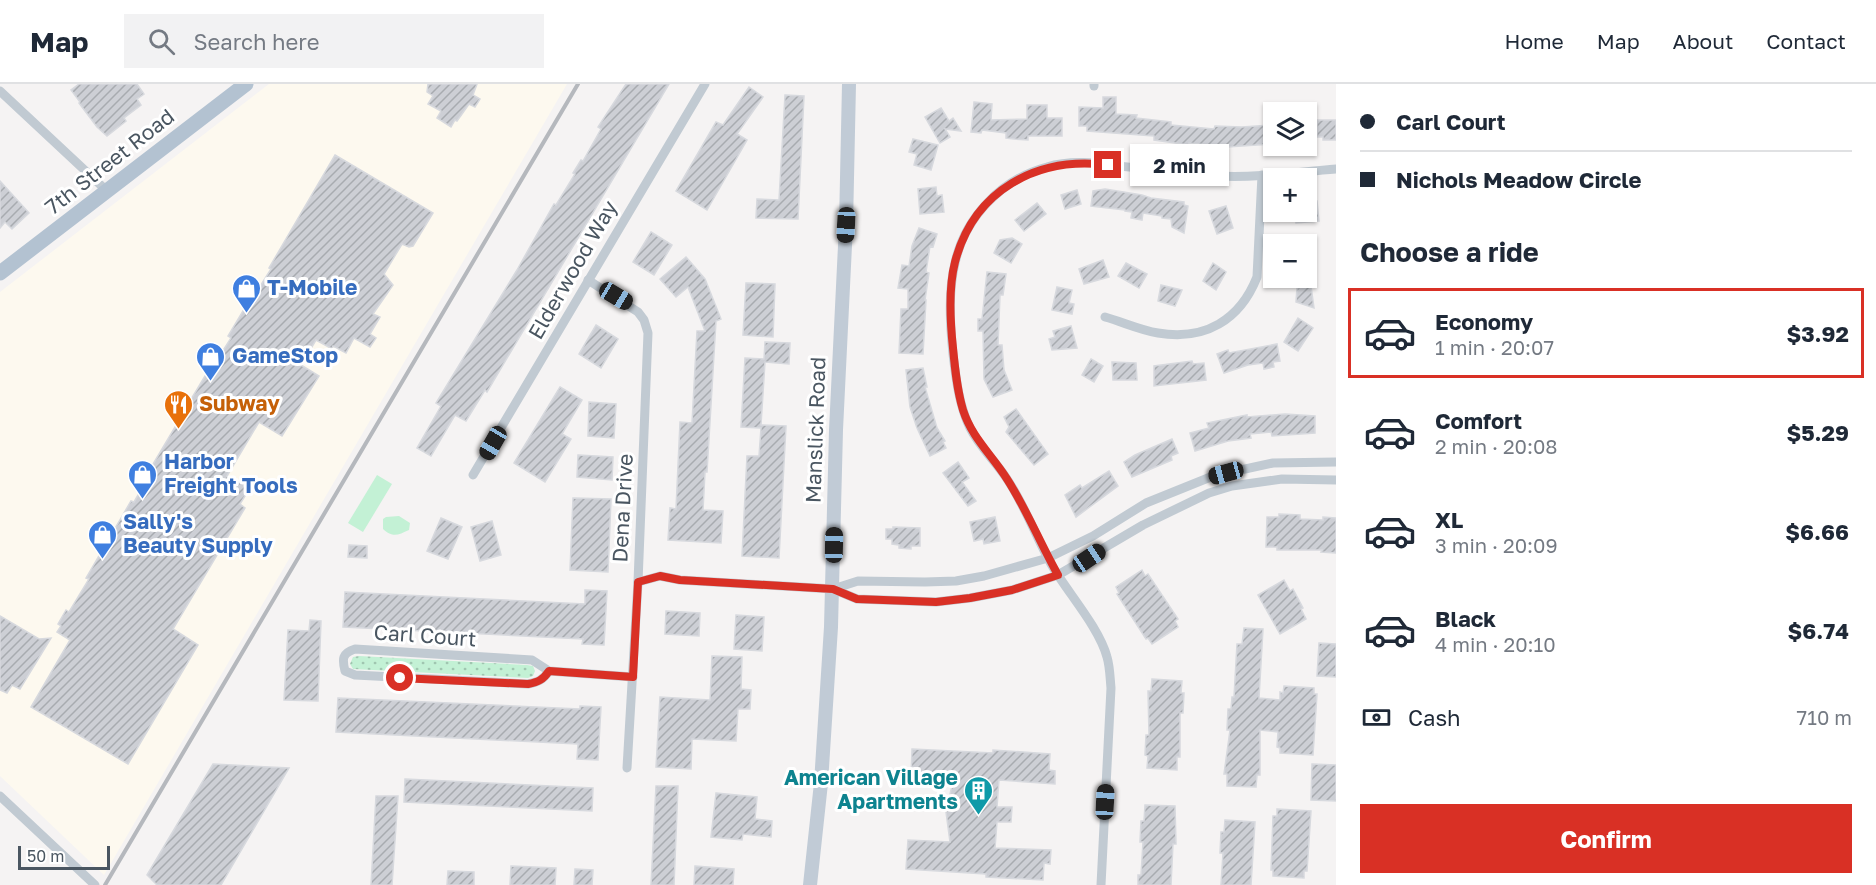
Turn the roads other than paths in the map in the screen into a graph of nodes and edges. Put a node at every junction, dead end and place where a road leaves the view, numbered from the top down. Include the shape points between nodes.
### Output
1 (246, 84) edge
2 (705, 84) edge
3 (849, 84) edge
4 (0, 91) edge
5 (1336, 169) edge
6 (1262, 175) junction
7 (107, 191) junction
8 (0, 273) edge
9 (588, 280) junction
10 (1105, 317) dead end
11 (1336, 462) edge
12 (473, 476) dead end
13 (1336, 480) edge
14 (1048, 558) junction
15 (1055, 571) junction
16 (638, 582) junction
17 (833, 589) junction
18 (549, 671) junction
19 (633, 677) junction
20 (627, 768) dead end
21 (0, 796) edge
22 (95, 885) edge
23 (810, 885) edge
24 (1101, 885) edge

1 - 7 main road, 7th Street Road
2 - 9 street, Elderwood Way
3 - 17 main road, Manslick Road
4 - 7 street
5 - 6 street
6 - 10 street via 1257,277 1247,298 1231,316 1218,326 1184,335 1157,333
6 - 14 street via 1221,176 1088,162 1048,166 1010,183 993,196 969,227 955,264 952,286 951,330 959,397 971,430 1022,504
7 - 8 main road, 7th Street Road
9 - 12 street, Elderwood Way
9 - 16 street, Dena Drive via 638,312 648,333
11 - 14 street via 1273,463 1213,476 1146,503
13 - 15 street via 1282,479 1209,493
14 - 15 street
14 - 17 street via 956,581 858,581
15 - 17 street via 1012,590 936,602 857,599
15 - 24 street via 1098,636 1109,664
16 - 17 street via 660,576
16 - 19 street, Dena Drive
17 - 23 main road, Manslick Road via 821,783
18 - 18 street, Carl Court via 532,660 355,649 343,657 345,671 355,675 528,684 538,682
18 - 19 street, Carl Court
19 - 20 street, Dena Drive
21 - 22 street

